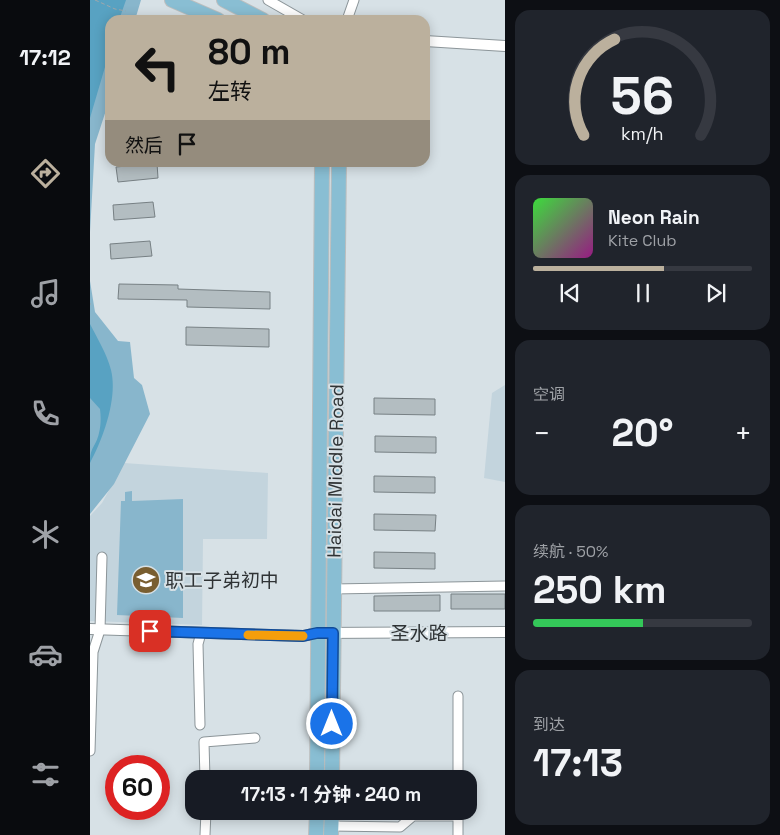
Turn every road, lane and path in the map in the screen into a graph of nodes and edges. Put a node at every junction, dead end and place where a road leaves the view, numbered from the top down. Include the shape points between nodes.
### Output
1 (95, 0) edge
2 (172, 0) edge
3 (224, 0) edge
4 (268, 0) edge
5 (354, 0) edge
6 (126, 11) dead end
7 (208, 15) edge
8 (252, 15) edge
9 (294, 15) edge
10 (349, 15) edge
11 (430, 41) edge
12 (505, 46) edge
13 (322, 167) edge
14 (338, 167) edge
15 (102, 557) dead end
16 (505, 586) edge
17 (334, 589) junction
18 (95, 630) edge
19 (505, 632) edge
20 (201, 633) junction
21 (317, 633) junction
22 (333, 633) junction
23 (458, 696) dead end
24 (200, 725) dead end
25 (255, 738) dead end
26 (90, 751) edge
27 (205, 770) edge
28 (317, 770) edge
29 (332, 770) edge
30 (458, 770) edge
31 (206, 820) edge
32 (317, 820) edge
33 (410, 820) edge
34 (458, 820) edge
35 (331, 831) edge
36 (402, 831) edge
37 (205, 835) edge
38 (316, 835) edge
39 (458, 835) edge

1 - 6 path
2 - 7 main road
3 - 8 main road
4 - 9 street
5 - 10 street
11 - 12 street
13 - 21 main road, Haidai Middle Road
14 - 17 main road, Haidai Middle Road
15 - 18 street
16 - 17 street
17 - 22 main road, Haidai Middle Road
18 - 20 street, 圣水路
18 - 26 street
19 - 22 street, 圣水路
20 - 21 street, 圣水路 via 303,636
20 - 24 street via 198,644
21 - 22 street, 圣水路
21 - 28 main road, Haidai Middle Road
22 - 29 main road, Haidai Middle Road
23 - 30 street
25 - 27 street via 204,742
31 - 37 street
32 - 38 main road
33 - 36 street
34 - 39 street
35 - 36 street

